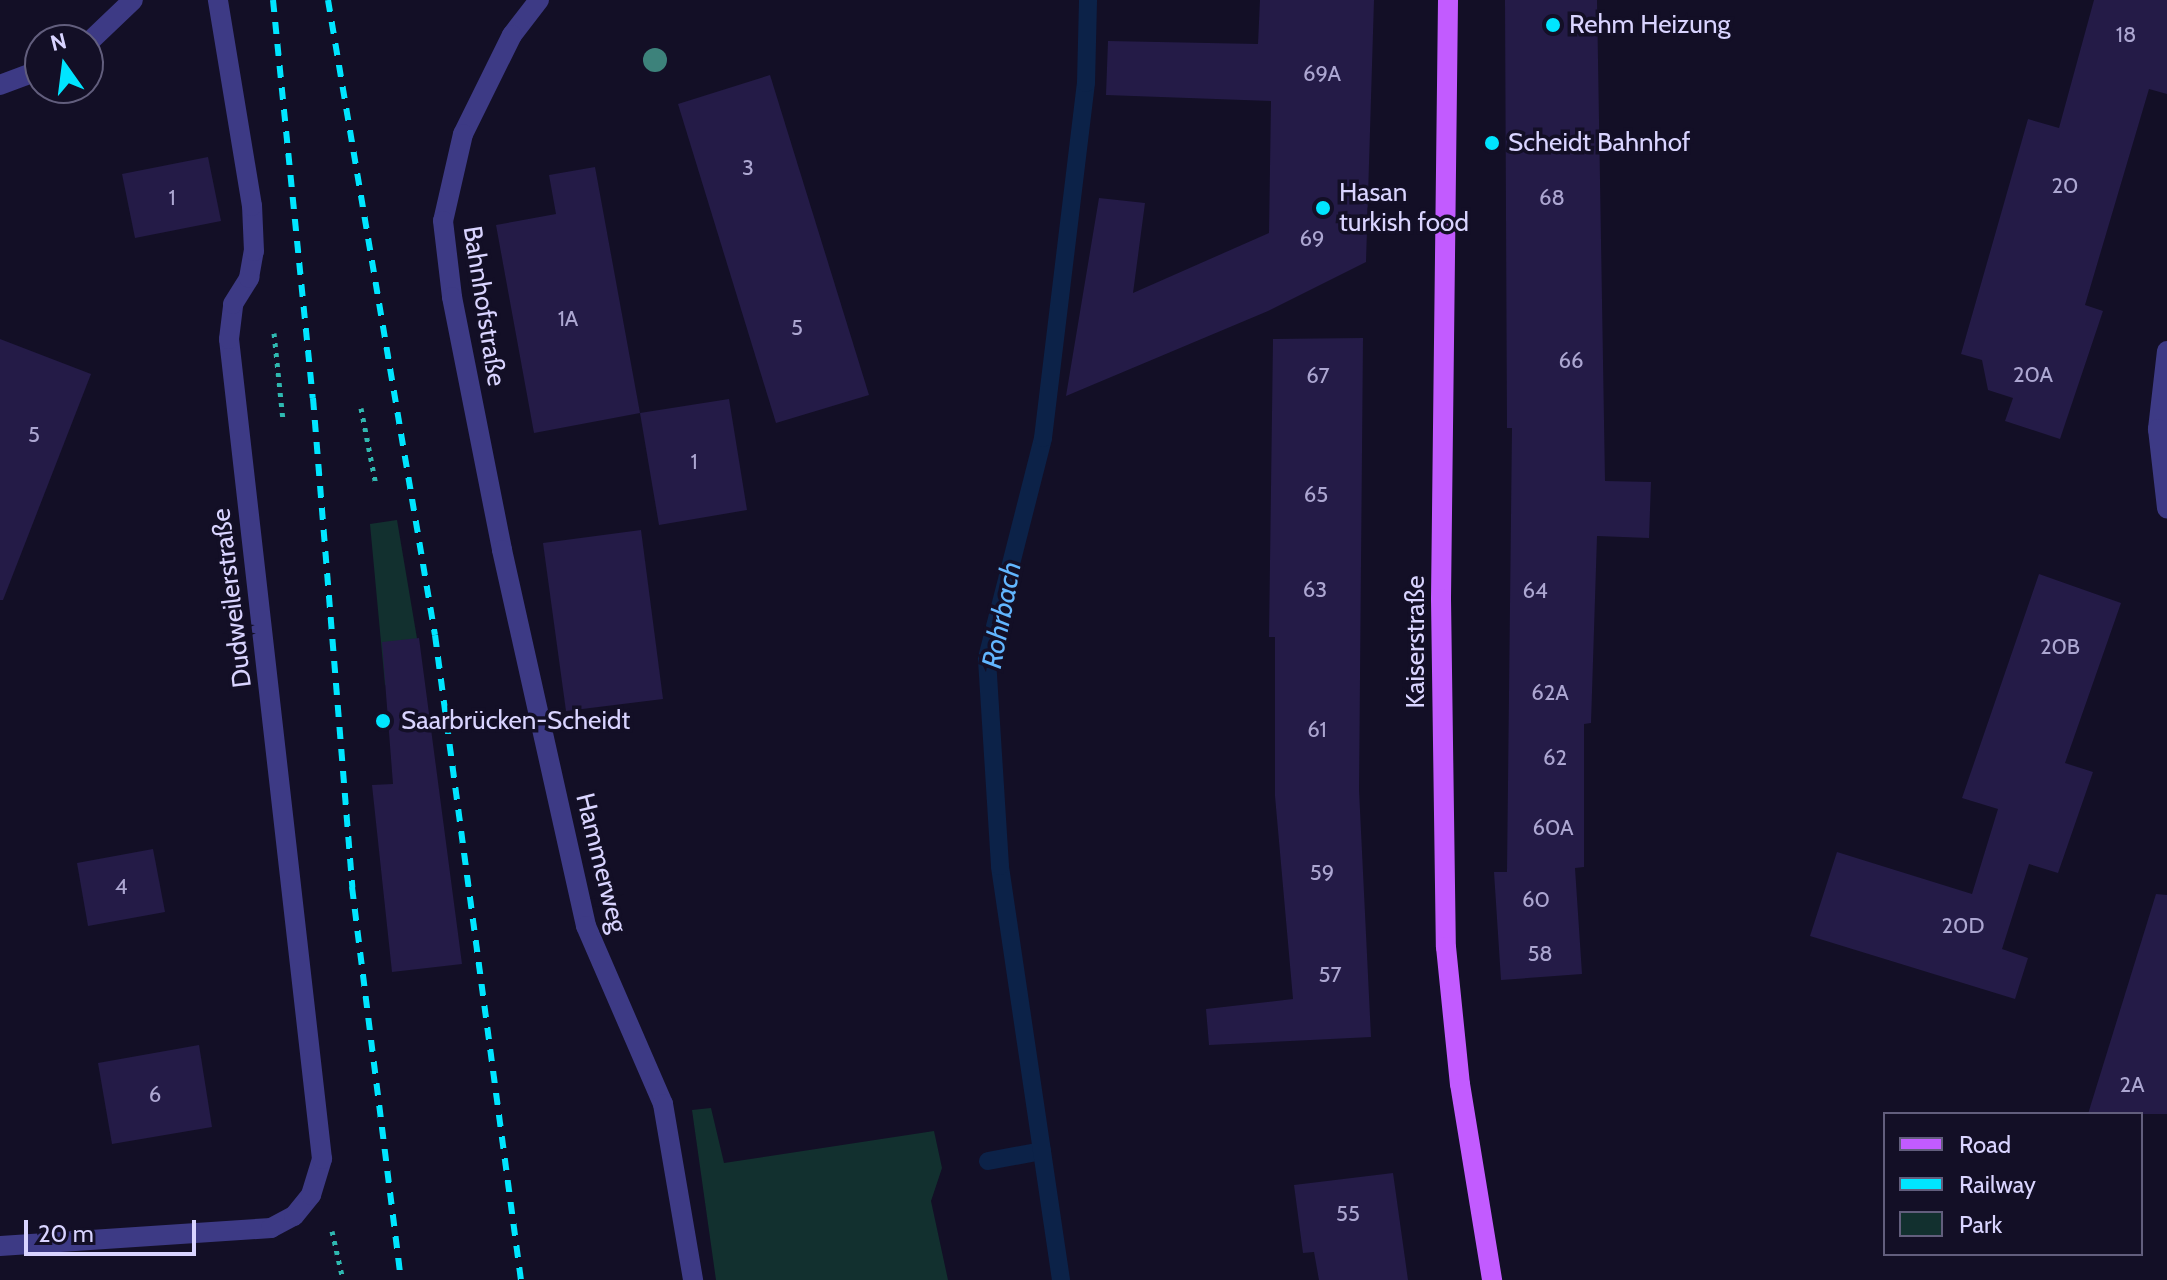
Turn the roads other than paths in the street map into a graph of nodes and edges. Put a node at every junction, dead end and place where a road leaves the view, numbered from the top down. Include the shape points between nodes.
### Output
1 (133, 0) edge
2 (218, 0) edge
3 (539, 0) edge
4 (1448, 0) edge
5 (104, 28) edge
6 (24, 76) edge
7 (0, 85) edge
8 (2167, 351) edge
9 (484, 450) joint
10 (2167, 508) edge
11 (0, 1246) edge
12 (693, 1280) edge
13 (1492, 1280) edge

1 - 5 street
2 - 11 street, Dudweilerstraße via 252,206 254,251 249,278 233,304 229,339 322,1159 311,1195 294,1216 271,1228
3 - 9 street, Bahnhofstraße via 512,35 463,134 443,221 452,297
4 - 13 main road, Kaiserstraße via 1441,599 1446,947 1460,1084
6 - 7 street
8 - 10 street via 2158,429
9 - 12 street, Hammerweg via 586,926 663,1104

